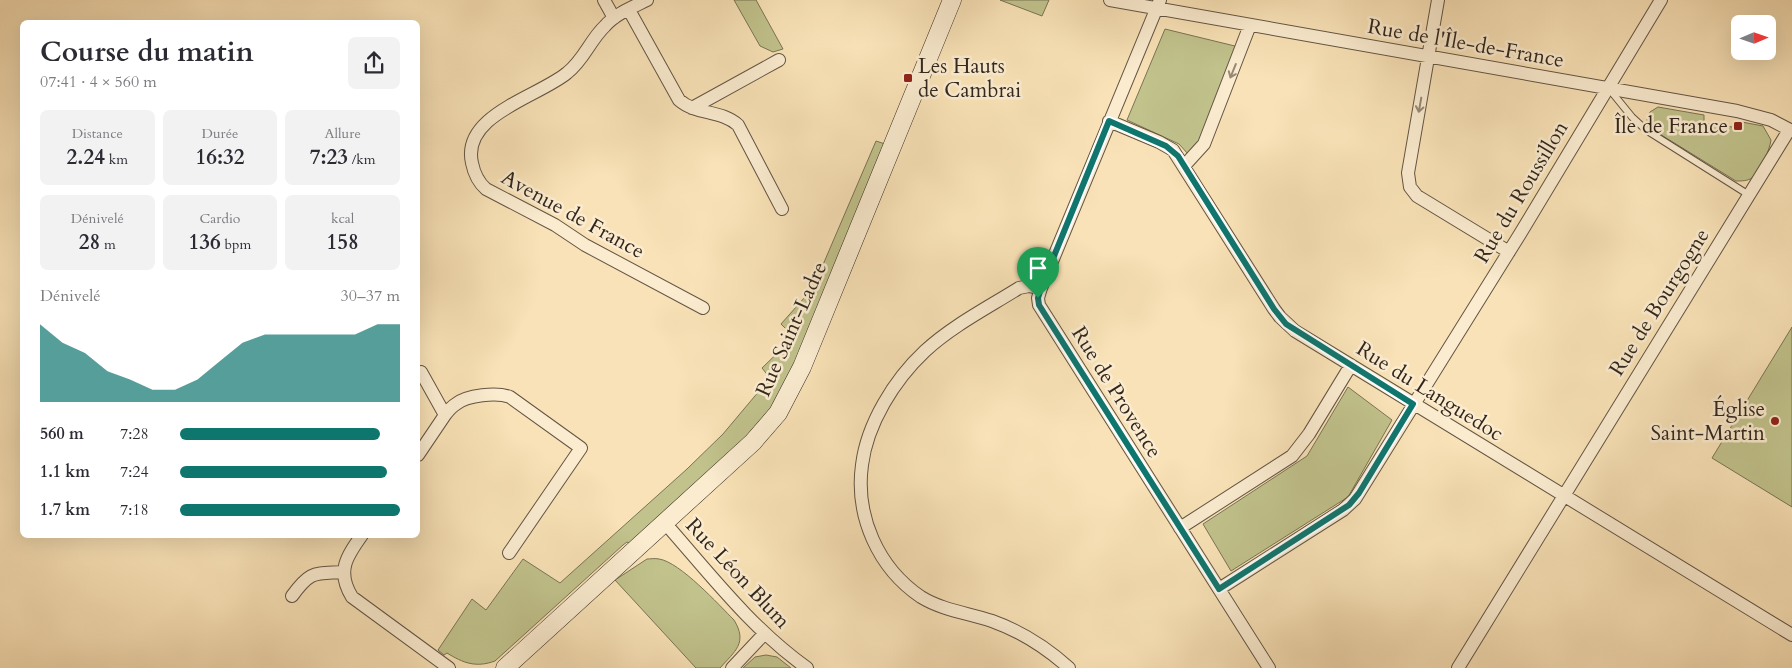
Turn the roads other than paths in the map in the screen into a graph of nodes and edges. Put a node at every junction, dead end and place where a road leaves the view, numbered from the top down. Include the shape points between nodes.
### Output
1 (604, 0) edge
2 (647, 0) edge
3 (952, 0) edge
4 (1110, 0) edge
5 (1438, 0) edge
6 (1661, 0) edge
7 (1158, 4) edge
8 (628, 10) junction
9 (614, 18) junction
10 (1250, 25) junction
11 (1428, 57) junction
12 (779, 60) dead end
13 (1608, 87) junction
14 (692, 108) junction
15 (1109, 121) junction
16 (1791, 130) edge
17 (1184, 166) junction
18 (1749, 195) junction
19 (782, 208) dead end
20 (1508, 252) junction
21 (1041, 288) junction
22 (703, 308) dead end
23 (1351, 365) junction
24 (421, 372) dead end
25 (1413, 404) junction
26 (445, 416) junction
27 (420, 452) edge
28 (1564, 496) junction
29 (665, 523) junction
30 (1180, 528) junction
31 (360, 538) edge
32 (509, 553) dead end
33 (344, 572) junction
34 (1219, 589) junction
35 (292, 596) dead end
36 (764, 634) junction
37 (1792, 635) edge
38 (449, 668) edge
39 (505, 668) edge
40 (732, 668) edge
41 (807, 668) edge
42 (1069, 668) edge
43 (1269, 668) edge
44 (1458, 668) edge

1 - 9 street
2 - 8 street, Avenue de France
3 - 29 street, Rue Saint-Ladre via 785,402 753,442
4 - 7 street, Rue de l'Île-de-France
5 - 11 street
6 - 13 street, Rue du Roussillon
7 - 10 street, Rue de l'Île-de-France
7 - 15 street, Rue de Provence
8 - 9 street, Avenue de France
8 - 14 street via 679,100
9 - 22 street, Avenue de France via 568,72 482,126 472,141 472,165 486,189
10 - 11 street, Rue de l'Île-de-France
10 -> 17 street via 1204,144
11 - 13 street, Rue de l'Île-de-France
11 -> 20 street via 1408,173 1410,187 1417,196
12 - 14 street
13 - 16 street, Rue de l'Île-de-France via 1750,113
13 - 18 lane via 1646,130
13 - 20 street, Rue du Roussillon
14 - 19 street via 724,117 738,125
15 - 17 street, Rue du Languedoc via 1173,150
15 - 21 street, Rue de Provence
16 - 18 street, Rue de Bourgogne
17 - 23 street, Rue du Languedoc via 1280,317 1295,331
18 - 28 street, Rue de Bourgogne
20 - 25 street, Rue du Roussillon
21 - 30 street, Rue de Provence via 1038,298 1042,311
21 - 42 street via 1018,288 943,336 914,362 875,422 862,465 861,489 873,541 892,571 910,588 939,606 1008,628 1042,647
23 - 25 street, Rue du Languedoc
23 - 30 street via 1292,456
24 - 26 street
25 - 28 street, Rue du Languedoc
25 - 34 street, Rue du Roussillon via 1349,505
26 - 27 street
26 - 32 street via 461,400 504,395 581,448
28 - 37 street, Rue du Languedoc
28 - 44 street, Rue de Bourgogne
29 - 36 street, Rue Léon Blum
29 - 39 street, Rue Saint-Ladre
30 - 34 street, Rue de Provence
31 - 33 street via 347,558
33 - 35 street via 313,575 304,580
33 - 38 street via 348,590 356,601
34 - 43 street, Rue de Provence
36 - 40 street
36 - 41 street, Rue Léon Blum

